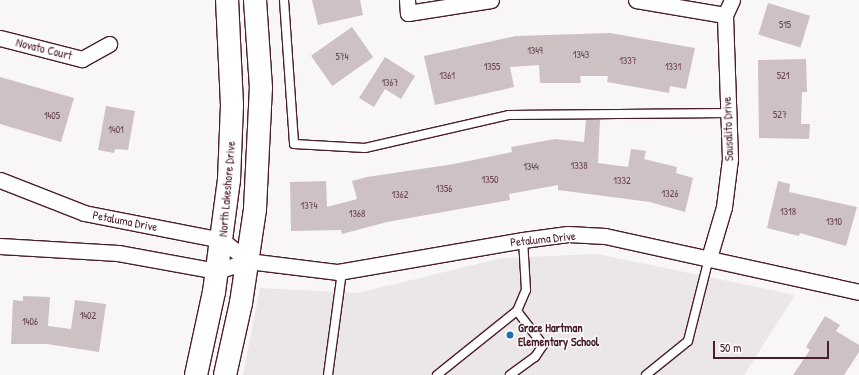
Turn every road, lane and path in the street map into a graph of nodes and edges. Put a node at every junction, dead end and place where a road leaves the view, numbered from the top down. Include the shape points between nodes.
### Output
1 (227, 0) edge
2 (255, 0) edge
3 (284, 0) edge
4 (491, 0) edge
5 (636, 0) edge
6 (732, 0) edge
7 (407, 7) edge
8 (725, 15) junction
9 (0, 38) edge
10 (109, 44) dead end
11 (728, 114) junction
12 (0, 180) edge
13 (222, 240) junction
14 (523, 240) junction
15 (0, 246) edge
16 (709, 258) junction
17 (248, 261) junction
18 (217, 271) junction
19 (342, 272) junction
20 (859, 292) edge
21 (517, 311) junction
22 (196, 375) edge
23 (225, 375) edge
24 (328, 375) edge
25 (437, 375) edge
26 (510, 375) edge
27 (646, 375) edge

1 - 13 main road, North Lakeshore Drive via 232,127
2 - 17 main road via 260,74 260,133
3 - 11 lane via 294,144 365,148 509,115
4 - 7 street
5 - 8 street
6 - 8 street, Sausalito Drive
8 - 11 street, Sausalito Drive
9 - 10 street, Novato Court via 82,59
11 - 16 street, Sausalito Drive via 730,159 726,193
12 - 13 street, Petaluma Drive via 84,213
13 - 17 street, Petaluma Drive
13 - 18 main road, North Lakeshore Drive
14 - 16 street, Petaluma Drive via 568,234 605,236
14 - 19 street, Petaluma Drive
14 - 21 lane via 526,290
15 - 18 street, Petaluma Drive via 118,254
16 - 20 street, Petaluma Drive
16 - 27 lane via 688,341
17 - 18 street, Petaluma Drive
17 - 19 street, Petaluma Drive
17 - 23 main road
18 - 22 main road, North Lakeshore Drive
19 - 24 lane
21 - 25 lane
21 - 26 lane via 543,345 535,357

